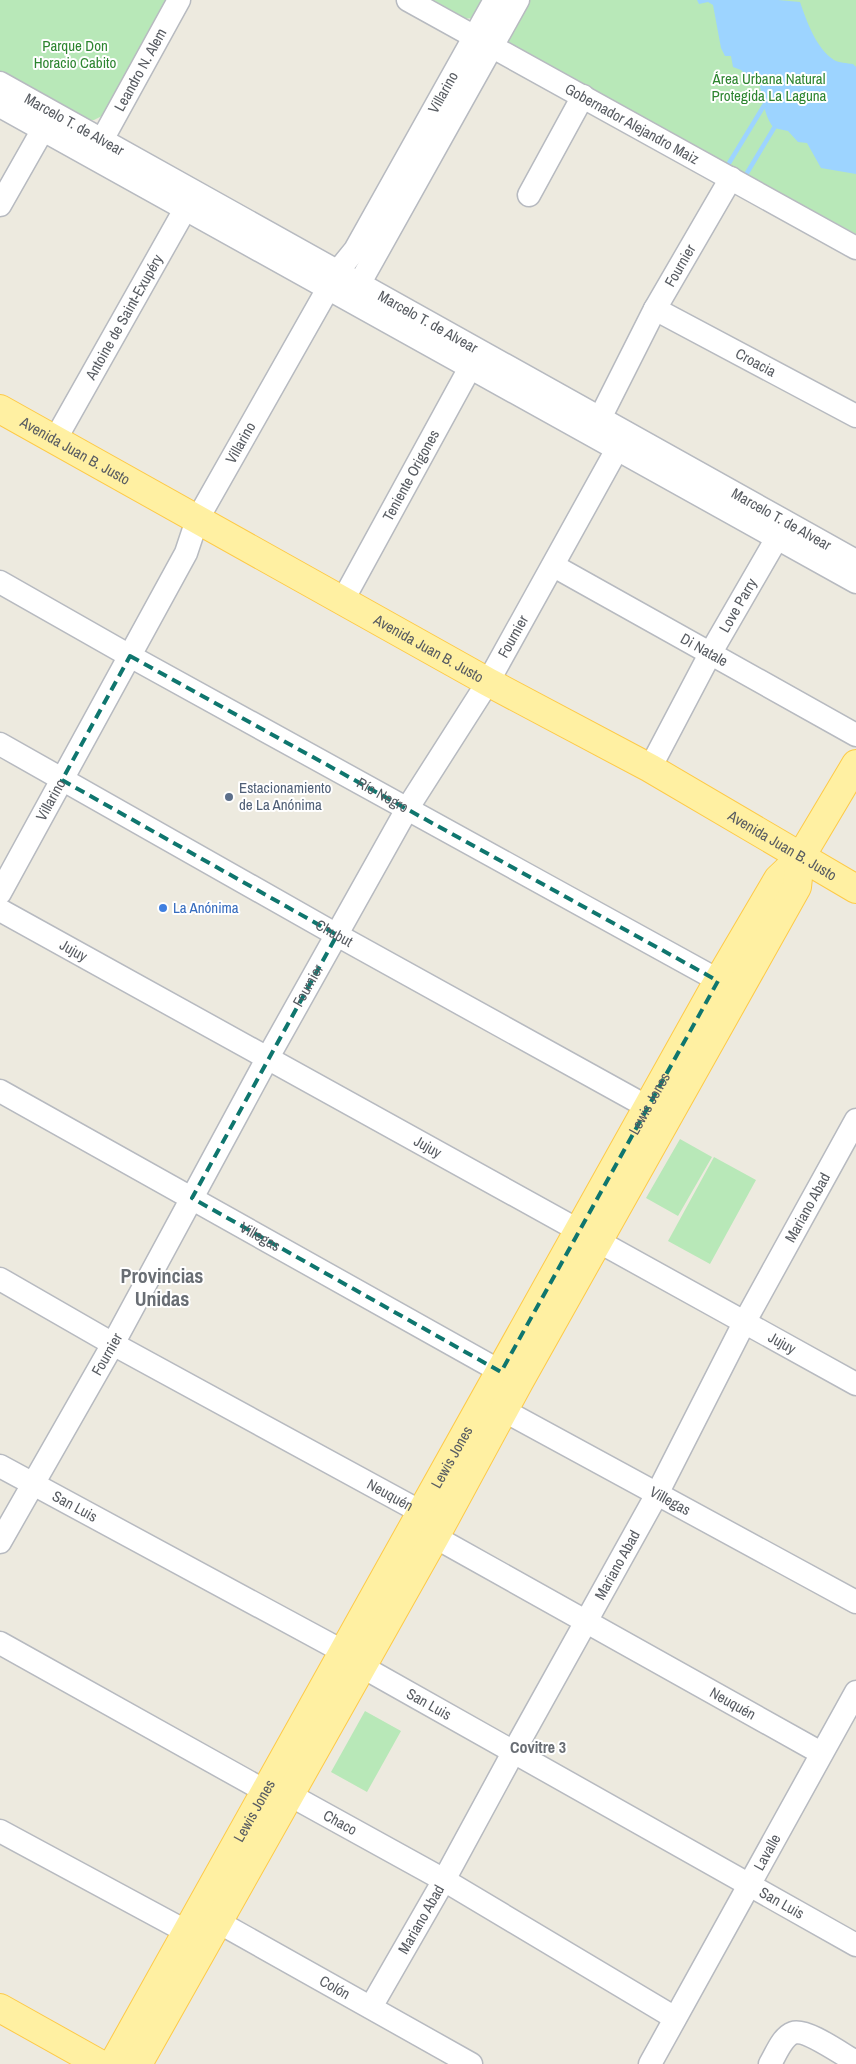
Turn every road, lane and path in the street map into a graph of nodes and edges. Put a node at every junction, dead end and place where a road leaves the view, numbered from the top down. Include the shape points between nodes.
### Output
1 (179, 0) edge
2 (408, 0) edge
3 (495, 0) edge
4 (518, 0) edge
5 (484, 41) junction
6 (0, 82) edge
7 (583, 96) junction
8 (0, 106) edge
9 (48, 121) junction
10 (102, 140) junction
11 (731, 178) junction
12 (528, 194) dead end
13 (190, 201) junction
14 (0, 204) edge
15 (856, 248) edge
16 (333, 279) junction
17 (354, 292) junction
18 (655, 309) junction
19 (475, 359) junction
20 (0, 409) edge
21 (856, 416) edge
22 (596, 427) junction
23 (55, 440) junction
24 (621, 441) junction
25 (197, 520) junction
26 (781, 531) junction
27 (856, 561) edge
28 (554, 566) junction
29 (0, 582) edge
30 (856, 582) edge
31 (343, 600) junction
32 (710, 654) junction
33 (130, 656) junction
34 (488, 682) junction
35 (856, 734) edge
36 (0, 744) edge
37 (856, 764) edge
38 (650, 768) junction
39 (62, 780) junction
40 (408, 809) junction
41 (800, 858) junction
42 (856, 889) edge
43 (0, 893) edge
44 (0, 910) edge
45 (337, 935) junction
46 (728, 986) junction
47 (267, 1060) junction
48 (0, 1091) edge
49 (658, 1113) junction
50 (856, 1120) edge
51 (192, 1198) junction
52 (588, 1236) junction
53 (0, 1278) edge
54 (744, 1323) junction
55 (113, 1344) junction
56 (510, 1377) junction
57 (856, 1384) edge
58 (494, 1406) junction
59 (0, 1466) edge
60 (32, 1485) junction
61 (657, 1494) junction
62 (421, 1512) junction
63 (436, 1537) junction
64 (0, 1542) edge
65 (856, 1602) edge
66 (585, 1622) junction
67 (0, 1643) edge
68 (352, 1659) junction
69 (856, 1692) edge
70 (514, 1751) junction
71 (821, 1753) junction
72 (277, 1793) junction
73 (0, 1831) edge
74 (444, 1880) junction
75 (749, 1884) junction
76 (202, 1927) junction
77 (856, 1945) edge
78 (371, 2007) junction
79 (0, 2008) edge
80 (675, 2018) junction
81 (856, 2062) edge
82 (100, 2064) edge
83 (113, 2064) edge
84 (138, 2064) edge
85 (470, 2064) edge
86 (650, 2064) edge
87 (770, 2064) edge

1 - 10 street, Leandro N. Alem
2 - 5 street, Gobernador Alejandro Maiz
3 - 5 street, Villarino
4 - 5 street, Villarino
5 - 7 street, Gobernador Alejandro Maiz
5 - 16 street, Villarino via 355,250
5 - 17 street, Villarino
6 - 9 street, Marcelo T. de Alvear
7 - 11 street, Gobernador Alejandro Maiz
7 - 12 street
8 - 9 street, Marcelo T. de Alvear
9 - 10 street, Marcelo T. de Alvear
9 - 13 street, Marcelo T. de Alvear
9 - 14 street
10 - 13 street, Marcelo T. de Alvear
11 - 15 street, Gobernador Alejandro Maiz
11 - 18 street, Fournier
13 - 16 street, Marcelo T. de Alvear
13 - 23 street, Antoine de Saint-Exupéry
16 - 17 street, Marcelo T. de Alvear
16 - 25 street, Villarino
17 - 19 street, Marcelo T. de Alvear
18 - 21 street, Croacia
18 - 22 street, Fournier
19 - 22 street, Marcelo T. de Alvear
19 - 31 street, Teniente Origones
20 - 23 main road, Avenida Juan B. Justo
22 - 24 street, Marcelo T. de Alvear
23 - 25 main road, Avenida Juan B. Justo
24 - 26 street, Marcelo T. de Alvear
24 - 28 street, Fournier
25 - 31 main road, Avenida Juan B. Justo
25 - 33 street, Villarino via 186,553
26 - 27 street, Marcelo T. de Alvear
26 - 30 street, Marcelo T. de Alvear
26 - 32 street, Love Parry
28 - 32 street, Di Natale
28 - 34 street, Fournier
29 - 33 street, Río Negro
31 - 34 main road, Avenida Juan B. Justo
32 - 35 street, Di Natale
32 - 38 street, Love Parry
33 - 39 street, Villarino
33 - 40 street, Río Negro
34 - 38 main road, Avenida Juan B. Justo
34 - 40 street, Fournier
36 - 39 street, Chubut
37 - 41 main road, Lewis Jones
38 - 41 main road, Avenida Juan B. Justo
39 - 43 street, Villarino
39 - 45 street, Chubut
40 - 45 street, Fournier
40 - 46 street, Río Negro
41 - 42 main road, Avenida Juan B. Justo
41 - 46 main road, Lewis Jones via 778,878
44 - 47 street, Jujuy
45 - 47 street, Fournier
45 - 49 street, Chubut
46 - 49 main road, Lewis Jones
47 - 51 street, Fournier
47 - 52 street, Jujuy
48 - 51 street, Villegas
49 - 52 main road, Lewis Jones
50 - 54 street, Mariano Abad
51 - 55 street, Fournier
51 - 56 street, Villegas
52 - 54 street, Jujuy
52 - 56 main road, Lewis Jones
53 - 55 street, Neuquén
54 - 57 street, Jujuy
54 - 61 street, Mariano Abad
55 - 60 street, Fournier
55 - 62 street, Neuquén
56 - 58 main road, Lewis Jones
58 - 61 street, Villegas
58 - 62 main road, Lewis Jones
58 - 63 main road, Lewis Jones
59 - 60 street, San Luis
60 - 64 street, Fournier
60 - 68 street, San Luis
61 - 65 street, Villegas
61 - 66 street, Mariano Abad
62 - 63 street, Neuquén
62 - 68 main road, Lewis Jones
63 - 66 street, Neuquén
63 - 68 main road, Lewis Jones
66 - 70 street, Mariano Abad
66 - 71 street, Neuquén
67 - 72 street, Chaco
68 - 70 street, San Luis
68 - 72 main road, Lewis Jones
69 - 71 street, Lavalle
70 - 74 street, Mariano Abad
70 - 75 street, San Luis
71 - 75 street, Lavalle
72 - 74 street, Chaco
72 - 76 main road, Lewis Jones
73 - 76 street, Colón
74 - 78 street, Mariano Abad
74 - 80 street, Chaco
75 - 77 street, San Luis
75 - 80 street, Lavalle
76 - 78 street, Colón
76 - 83 main road, Lewis Jones
76 - 84 main road, Lewis Jones
78 - 85 street, Colón
79 - 82 main road
80 - 86 street, Lavalle
81 - 87 street via 803,2032 792,2033 783,2041

